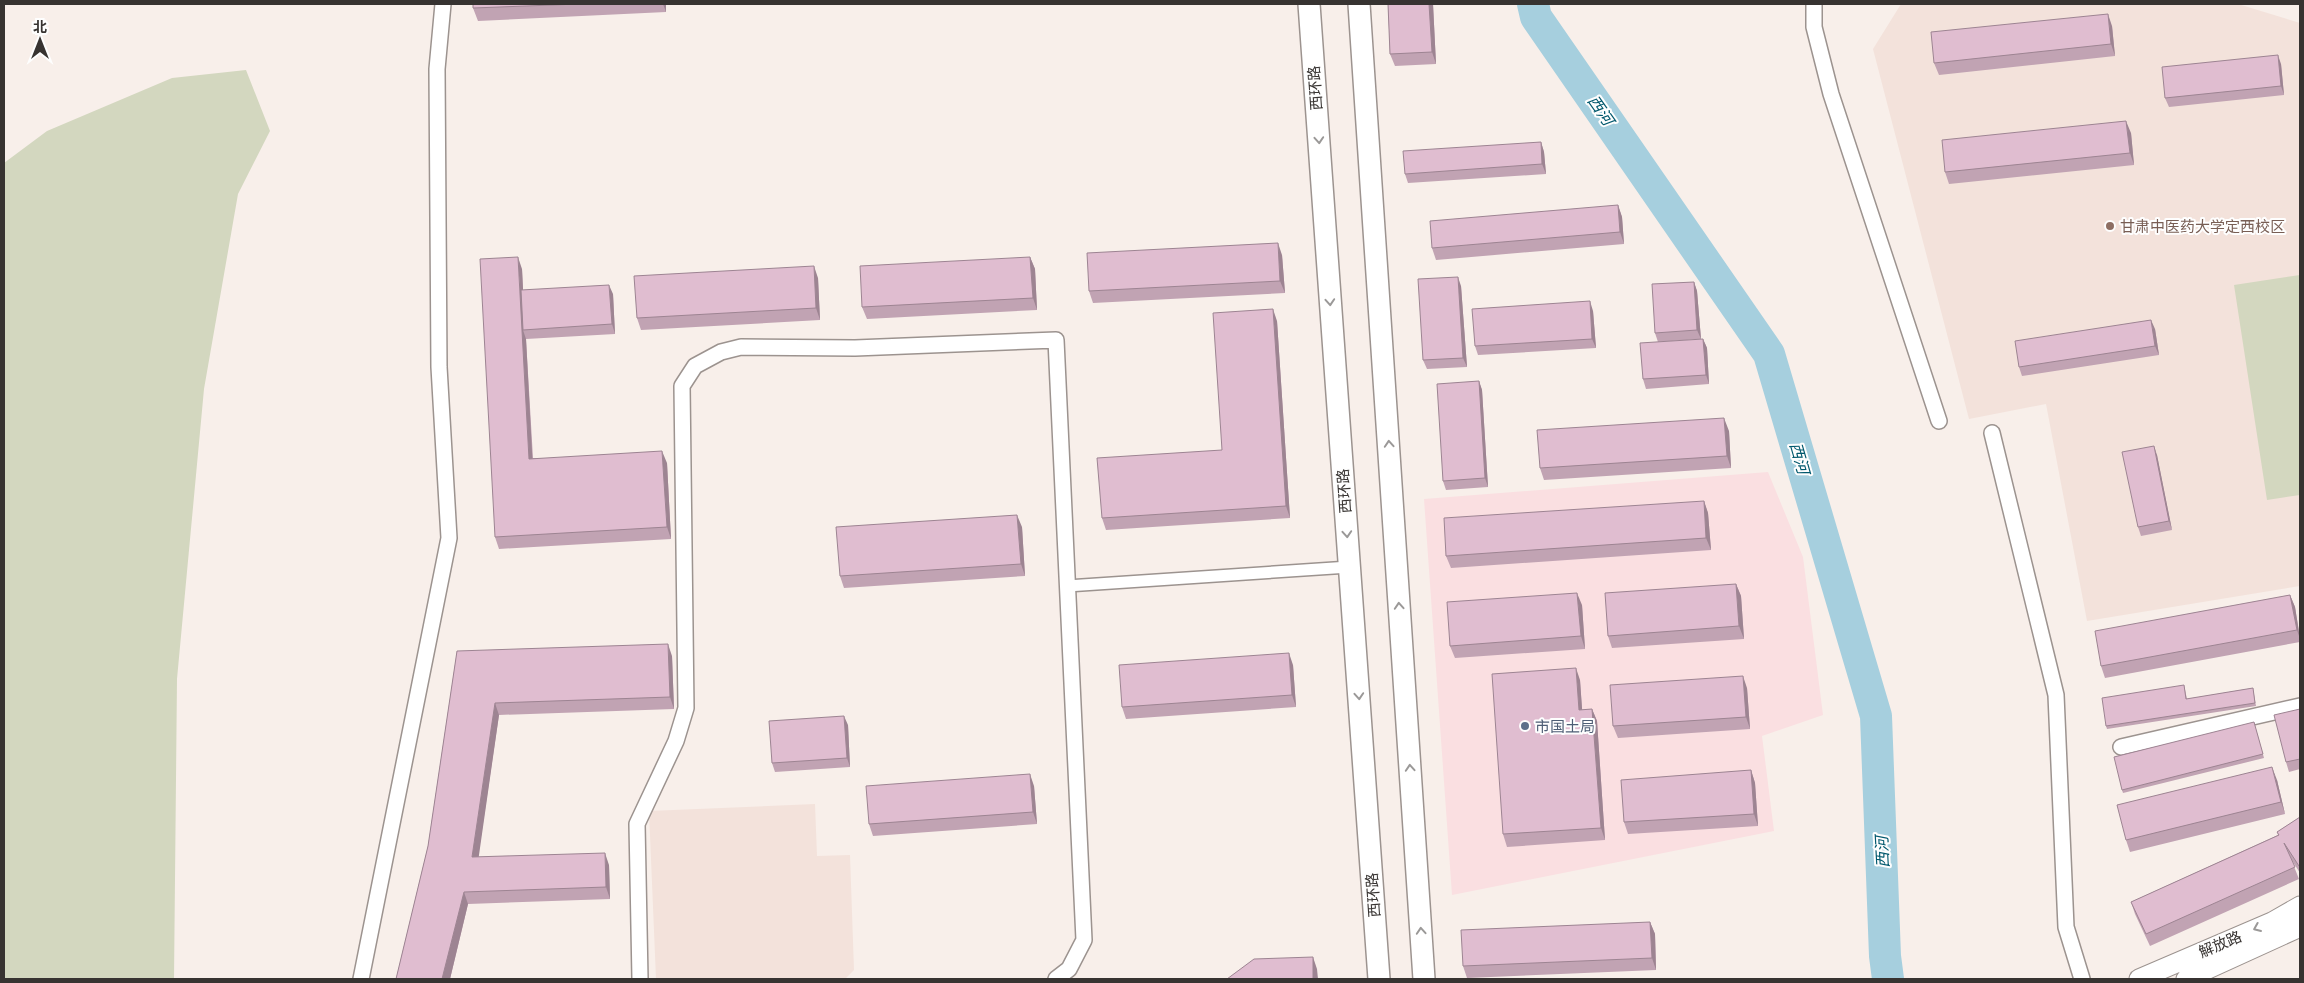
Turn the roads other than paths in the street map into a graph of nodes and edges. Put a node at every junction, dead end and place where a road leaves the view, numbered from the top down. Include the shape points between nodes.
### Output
1 (443, 4) edge
2 (1309, 4) edge
3 (1359, 4) edge
4 (1814, 4) edge
5 (1939, 421) dead end
6 (1992, 433) dead end
7 (1349, 567) junction
8 (1067, 586) junction
9 (2300, 706) edge
10 (2121, 747) dead end
11 (2300, 906) edge
12 (2300, 927) edge
13 (361, 979) edge
14 (640, 979) edge
15 (1056, 979) edge
16 (1379, 979) edge
17 (1424, 979) edge
18 (2082, 979) edge
19 (2139, 979) edge
20 (2186, 979) edge

1 - 13 street via 437,69 439,367 449,538
2 -> 7 main road, 西环路
17 -> 3 main road
4 - 5 street via 1814,27 1831,94
6 - 18 street via 2056,695 2066,927
7 - 8 street
7 -> 16 main road, 西环路
8 - 14 street via 1056,340 855,348 742,347 721,352 695,366 682,386 686,708 676,742 637,824
8 - 15 street via 1084,940 1070,969
9 - 10 street
11 -> 19 street, 解放路 via 2272,922
12 - 20 street, 解放路

